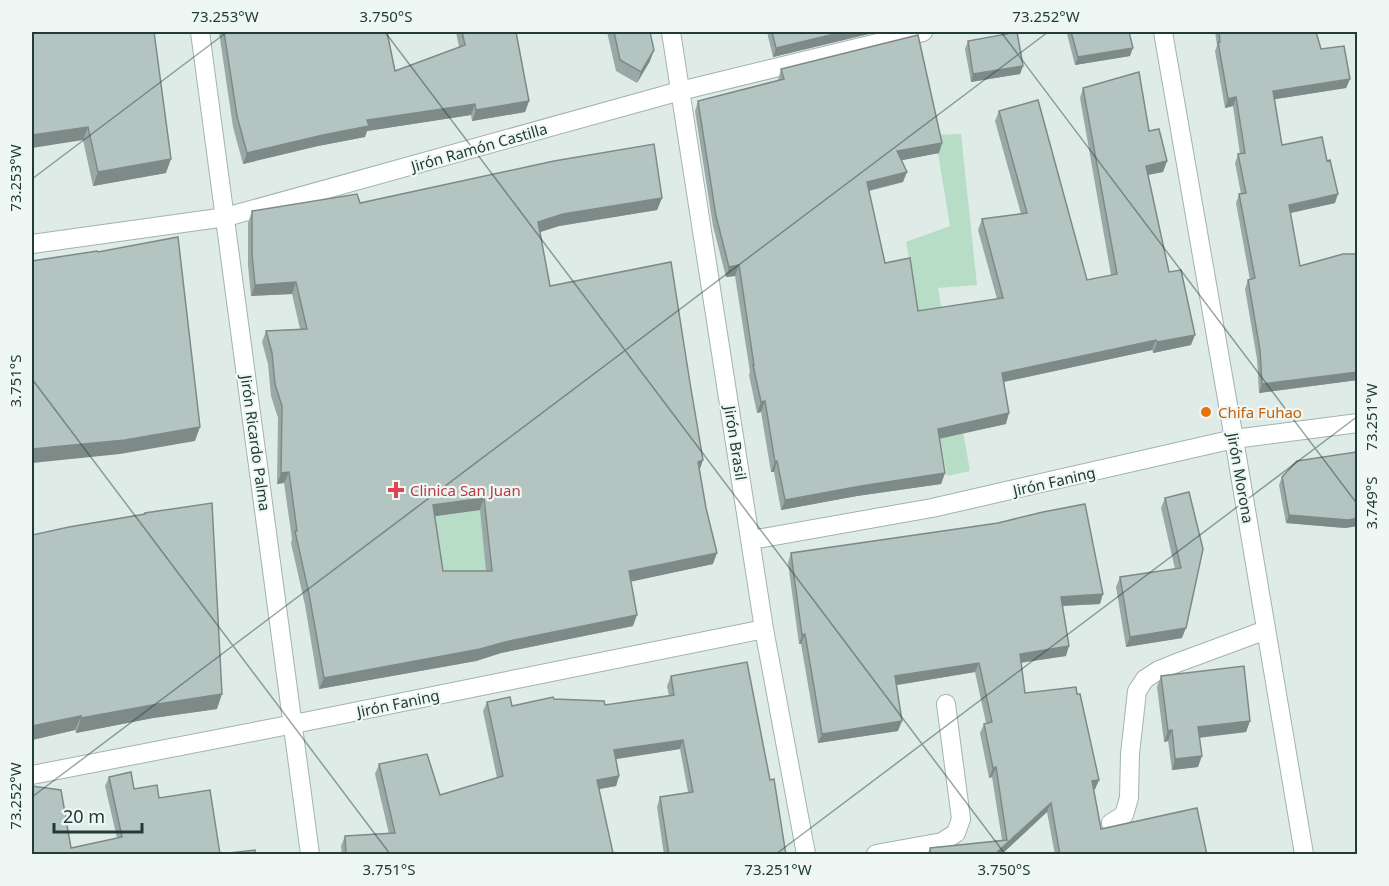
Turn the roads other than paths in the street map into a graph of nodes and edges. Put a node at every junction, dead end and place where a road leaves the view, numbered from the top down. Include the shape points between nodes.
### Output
1 (200, 32) edge
2 (670, 32) edge
3 (923, 32) edge
4 (1163, 32) edge
5 (680, 91) junction
6 (226, 218) junction
7 (32, 244) edge
8 (1358, 423) edge
9 (1234, 439) junction
10 (751, 540) junction
11 (764, 629) junction
12 (1266, 630) junction
13 (946, 704) dead end
14 (294, 724) junction
15 (32, 775) edge
16 (1112, 823) dead end
17 (310, 855) edge
18 (806, 855) edge
19 (876, 855) edge
20 (1304, 855) edge

1 - 6 street, Jirón Ricardo Palma
2 - 5 street, Jirón Brasil
3 - 5 street, Jirón Ramón Castilla
4 - 9 street, Jirón Morona
5 - 6 street, Jirón Ramón Castilla
5 - 10 street, Jirón Brasil
6 - 7 street, Jirón Ramón Castilla
6 - 14 street, Jirón Ricardo Palma
8 - 9 street, Jirón Faning
9 - 10 street, Jirón Faning via 932,508
9 - 12 street, Jirón Morona
10 - 11 street, Jirón Brasil
11 - 14 street, Jirón Faning
11 - 18 street, Jirón Brasil
12 - 16 street via 1159,670 1145,679 1137,692 1129,798 1124,815
12 - 20 street, Jirón Morona
13 - 19 street via 961,819 956,833 942,842
14 - 15 street, Jirón Faning
14 - 17 street, Jirón Ricardo Palma

